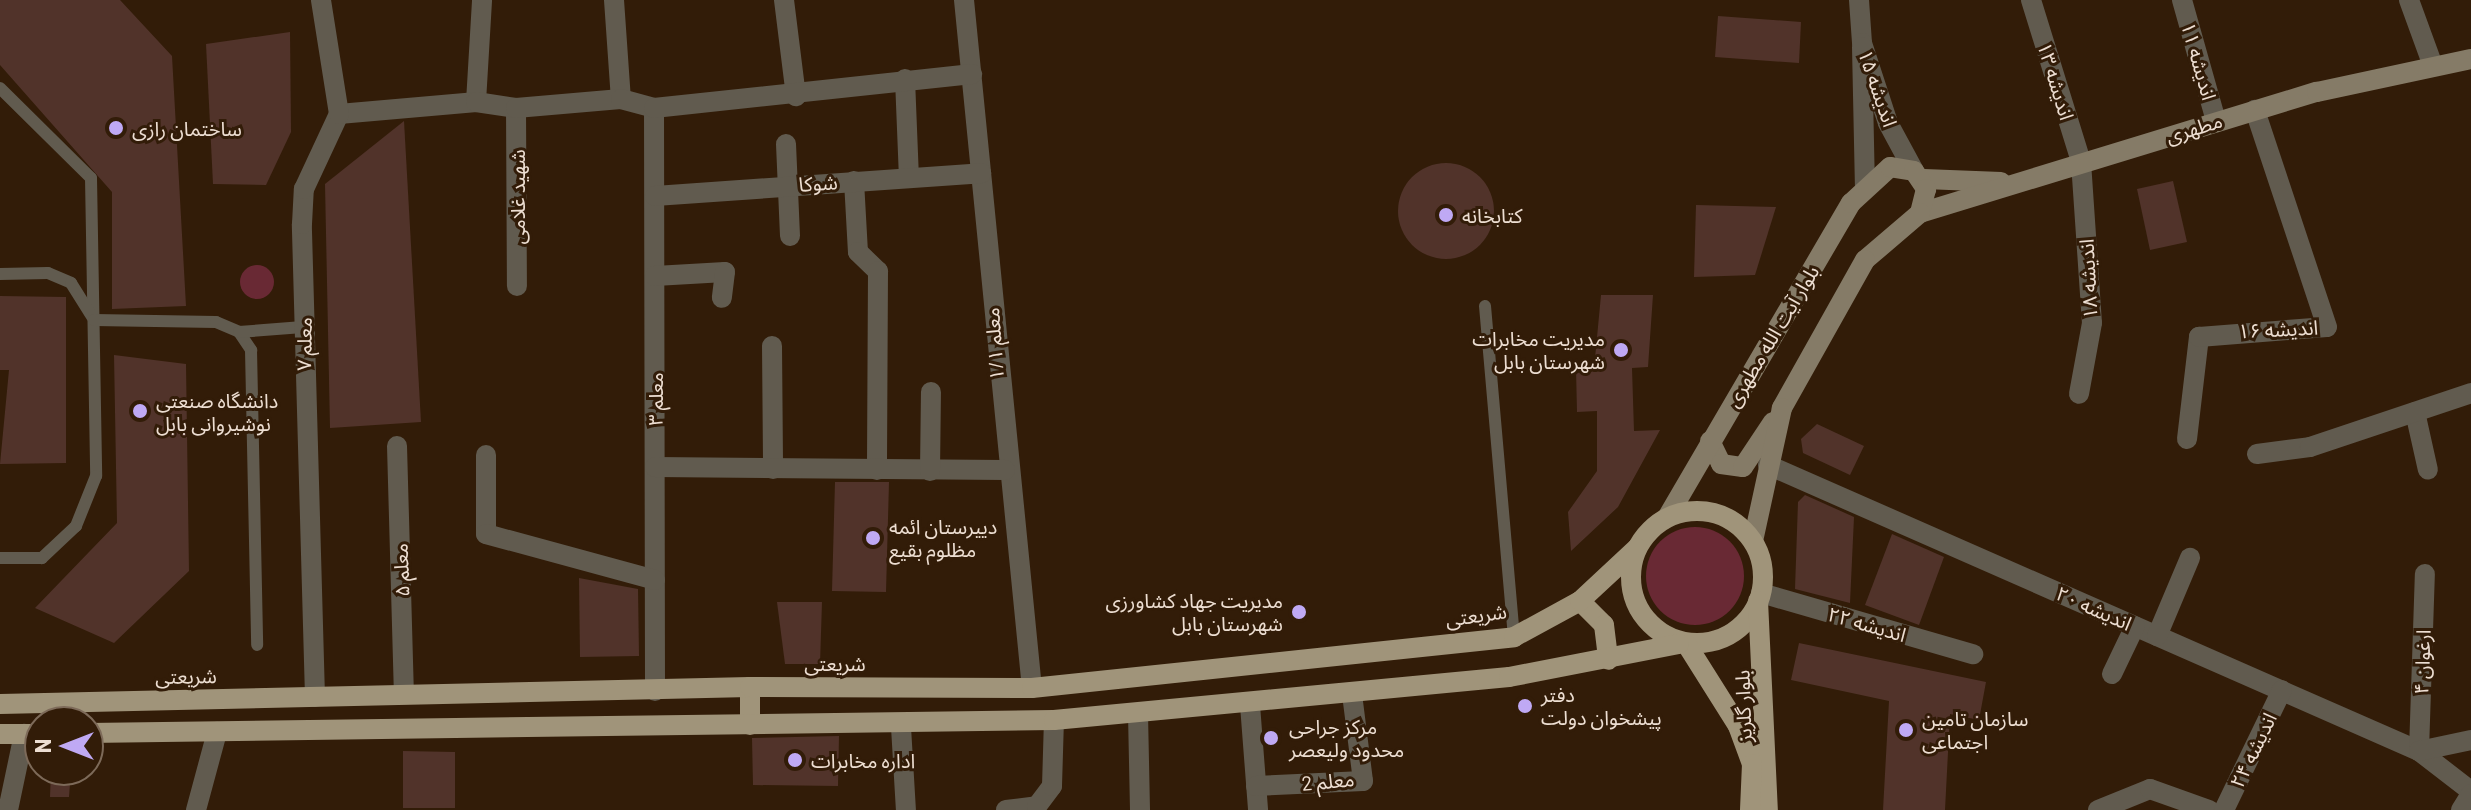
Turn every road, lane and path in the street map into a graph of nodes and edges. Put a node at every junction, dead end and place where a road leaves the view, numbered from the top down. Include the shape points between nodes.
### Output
1 (322, 0) edge
2 (482, 0) edge
3 (614, 0) edge
4 (784, 0) edge
5 (964, 0) edge
6 (1859, 0) edge
7 (2031, 0) edge
8 (2182, 0) edge
9 (2409, 0) edge
10 (1862, 43) junction
11 (2471, 59) edge
12 (2433, 66) junction
13 (972, 74) junction
14 (905, 79) junction
15 (0, 88) edge
16 (796, 96) junction
17 (621, 99) junction
18 (476, 102) junction
19 (516, 108) junction
20 (654, 108) junction
21 (2255, 110) junction
22 (339, 114) junction
23 (2216, 121) junction
24 (786, 144) dead end
25 (2081, 162) junction
26 (981, 173) junction
27 (1919, 175) junction
28 (909, 177) junction
29 (854, 181) junction
30 (2017, 183) junction
31 (1865, 185) junction
32 (788, 186) junction
33 (655, 196) junction
34 (1920, 213) junction
35 (790, 236) dead end
36 (0, 274) edge
37 (655, 276) junction
38 (517, 286) dead end
39 (722, 298) dead end
40 (1485, 306) dead end
41 (94, 320) junction
42 (303, 327) junction
43 (239, 332) junction
44 (772, 346) dead end
45 (931, 392) dead end
46 (2471, 393) edge
47 (2079, 394) dead end
48 (1782, 408) junction
49 (2415, 412) junction
50 (2187, 439) dead end
51 (1710, 441) junction
52 (397, 446) dead end
53 (2257, 454) dead end
54 (486, 455) dead end
55 (1768, 465) junction
56 (655, 467) junction
57 (773, 469) junction
58 (877, 470) junction
59 (1005, 470) junction
60 (2428, 470) dead end
61 (930, 471) junction
62 (1668, 516) junction
63 (1753, 541) junction
64 (1637, 548) junction
65 (0, 558) edge
66 (2190, 558) dead end
67 (2425, 574) dead end
68 (655, 580) junction
69 (1760, 597) junction
70 (1580, 601) junction
71 (2135, 626) junction
72 (2157, 636) junction
73 (1514, 637) junction
74 (1683, 644) junction
75 (257, 645) dead end
76 (1973, 654) dead end
77 (1608, 660) junction
78 (2112, 674) dead end
79 (750, 687) junction
80 (1032, 688) junction
81 (2282, 690) junction
82 (655, 691) junction
83 (404, 694) junction
84 (1352, 694) junction
85 (315, 697) junction
86 (0, 704) edge
87 (1250, 705) junction
88 (1138, 714) junction
89 (1054, 720) junction
90 (750, 725) junction
91 (901, 727) junction
92 (217, 732) junction
93 (104, 733) edge
94 (0, 734) edge
95 (24, 734) edge
96 (2471, 740) edge
97 (2419, 751) junction
98 (24, 759) edge
99 (1256, 786) junction
100 (2471, 793) edge
101 (8, 810) edge
102 (196, 810) edge
103 (906, 810) edge
104 (1006, 810) edge
105 (1140, 810) edge
106 (1258, 810) edge
107 (1750, 810) edge
108 (1768, 810) edge
109 (2098, 810) edge
110 (2209, 810) edge
111 (2224, 810) edge
112 (2461, 810) edge

1 - 22 street
2 - 18 street
3 - 17 street
4 - 16 street
5 - 13 street, معلم ۱/۱
6 - 10 street, اندیشه ۱۵
7 - 25 street, اندیشه ١٣
8 - 23 street, اندیشه ۱۱
9 - 12 street
10 - 27 street, اندیشه ۱۵ via 1888,123
10 - 31 street
11 - 12 main road, مطهری
12 - 21 main road, مطهری
13 - 14 street
13 - 26 street, معلم ۱/۱ via 984,148
14 - 16 street
14 - 28 street
15 - 41 lane via 91,178
16 - 20 street
17 - 19 street
17 - 20 street
18 - 19 street
18 - 22 street
19 - 38 street, شهید غلامی
20 - 33 street, معلم ۳
21 - 23 main road, مطهری
21 - 50 street, اندیشه ۱۶ via 2327,327 2199,337
22 - 42 street, معلم ۷ via 304,189
23 - 25 main road, مطهری
24 - 32 street
25 - 30 main road, مطهری
25 - 47 street, اندیشه ۱۸ via 2092,323
26 - 28 street, شوکا
26 - 59 street, معلم ۱/۱
27 - 30 main road
27 - 31 main road, بلوار آیت الله مطهری via 1890,167
27 - 34 main road
28 - 29 street, شوکا
29 - 32 street, شوکا
29 - 58 street via 858,252 878,271
30 - 34 main road, مطهری
31 - 51 main road, بلوار آیت الله مطهری
32 - 33 street, شوکا
32 - 35 street
33 - 37 street, معلم ۳
34 - 48 main road, بلوار آیت الله مطهری via 1865,260
36 - 41 lane via 48,273 71,283
37 - 39 street via 725,272
37 - 56 street, معلم ۳
40 - 73 lane
41 - 43 lane via 216,322
41 - 65 lane via 96,476 76,526 42,558
42 - 43 lane
42 - 85 street, معلم ۷
43 - 75 lane via 251,350
44 - 57 street
45 - 61 street
46 - 49 street
48 - 51 main road via 1743,467 1721,464
48 - 55 main road, بلوار آیت الله مطهری
49 - 53 street via 2310,447
49 - 60 street
51 - 62 main road, بلوار آیت الله مطهری
52 - 83 street, معلم ۵
54 - 68 street via 486,534
55 - 63 main road, بلوار آیت الله مطهری
55 - 71 street, اندیشه ۲۰
56 - 57 street
56 - 68 street, معلم ۳
57 - 58 street
58 - 61 street
59 - 61 street
59 - 80 street, معلم ۱/۱
62 - 63 main road via 1708,511
62 - 64 main road
63 - 69 main road
64 - 70 main road, شریعتی
64 - 74 main road via 1636,602
66 - 72 street
67 - 97 street, ارغوان ۴
68 - 82 street, معلم ۳
69 - 74 main road via 1737,629
69 - 76 street, اندیشه ۲۲
69 - 108 main road, بلوار گلریز
70 - 73 main road, شریعتی
70 - 77 main road via 1604,625
71 - 72 street, اندیشه ۲۰
71 - 78 street
72 - 81 street, اندیشه ۲۰
73 - 80 main road, شریعتی
74 - 77 main road
74 - 107 main road, بلوار گلریز via 1738,726 1752,764
77 - 84 main road
79 - 80 main road, شریعتی
79 - 82 main road, شریعتی
79 - 90 main road
81 - 97 street, اندیشه ۲۰
81 - 111 street, اندیشه ۲۴
82 - 83 main road, شریعتی
83 - 85 main road, شریعتی
84 - 87 main road
84 - 99 street, معلم 2 via 1363,781
85 - 86 main road, شریعتی
87 - 88 main road
87 - 99 street
88 - 89 main road
88 - 105 street
89 - 91 main road
89 - 104 street via 1052,786 1037,806
90 - 91 main road
90 - 92 main road
91 - 103 street
92 - 93 main road
92 - 102 street
94 - 95 main road
96 - 97 street
97 - 100 street, اندیشه ۲۰
98 - 101 street
99 - 106 street
100 - 112 street
109 - 110 street via 2150,789

